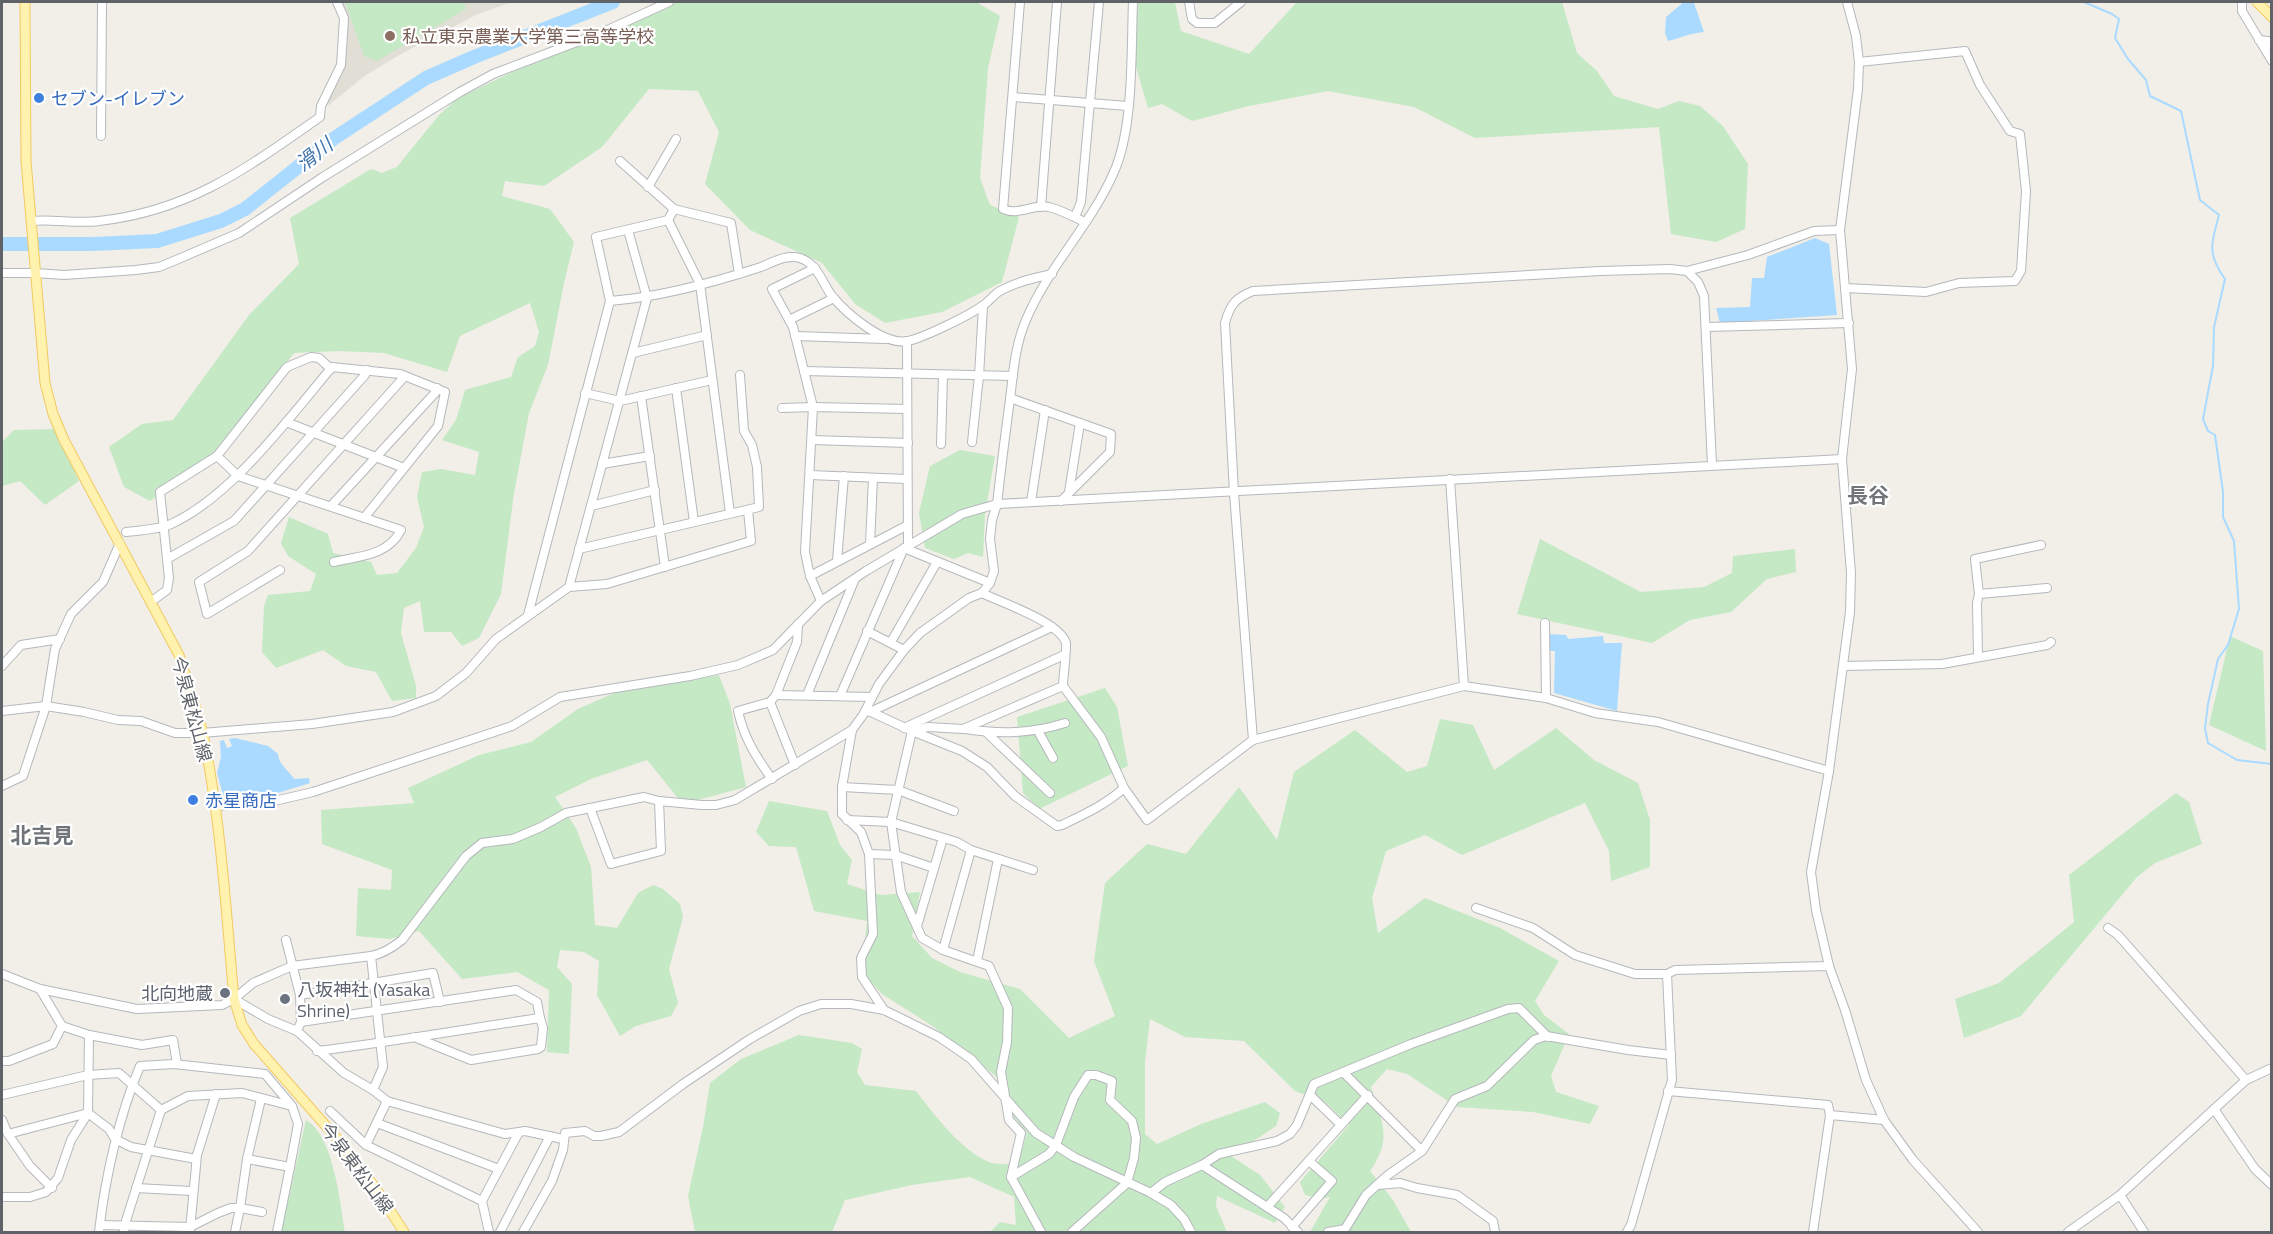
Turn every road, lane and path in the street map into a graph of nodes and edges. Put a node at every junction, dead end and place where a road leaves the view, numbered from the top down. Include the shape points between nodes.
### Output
1 (26, 2) edge
2 (102, 2) edge
3 (338, 2) edge
4 (669, 2) edge
5 (1020, 2) edge
6 (1057, 2) edge
7 (1093, 2) edge
8 (1099, 2) edge
9 (1133, 2) edge
10 (1189, 2) edge
11 (1241, 2) edge
12 (1847, 2) edge
13 (2242, 2) edge
14 (2257, 2) edge
15 (2271, 16) edge
16 (2259, 40) junction
17 (2271, 46) edge
18 (1859, 62) junction
19 (2271, 62) edge
20 (1013, 97) junction
21 (1049, 100) junction
22 (1090, 104) junction
23 (1128, 106) junction
24 (100, 136) dead end
25 (676, 139) dead end
26 (621, 160) dead end
27 (648, 187) junction
28 (1041, 207) junction
29 (674, 209) junction
30 (1075, 217) junction
31 (668, 220) junction
32 (31, 221) junction
33 (1085, 222) junction
34 (628, 230) junction
35 (1839, 230) junction
36 (815, 268) junction
37 (35, 270) junction
38 (1687, 271) junction
39 (2, 273) edge
40 (739, 274) junction
41 (1052, 274) junction
42 (700, 284) junction
43 (1845, 288) junction
44 (647, 298) junction
45 (834, 298) junction
46 (610, 301) junction
47 (983, 306) junction
48 (789, 320) junction
49 (1849, 323) junction
50 (1707, 327) junction
51 (707, 335) junction
52 (795, 336) junction
53 (886, 339) junction
54 (907, 341) junction
55 (633, 353) junction
56 (331, 369) junction
57 (367, 370) junction
58 (804, 371) junction
59 (907, 374) junction
60 (740, 375) dead end
61 (943, 375) junction
62 (405, 376) junction
63 (979, 376) junction
64 (1012, 376) junction
65 (712, 380) junction
66 (437, 388) junction
67 (676, 388) junction
68 (585, 393) junction
69 (641, 396) junction
70 (1010, 398) junction
71 (620, 401) junction
72 (813, 407) junction
73 (782, 408) dead end
74 (907, 409) junction
75 (1045, 410) junction
76 (286, 422) junction
77 (1080, 423) junction
78 (313, 433) junction
79 (812, 440) junction
80 (972, 442) dead end
81 (908, 443) junction
82 (941, 444) dead end
83 (342, 445) junction
84 (217, 456) junction
85 (650, 456) junction
86 (375, 458) junction
87 (1842, 459) junction
88 (602, 464) junction
89 (1712, 465) junction
90 (404, 468) junction
91 (810, 475) junction
92 (238, 476) junction
93 (844, 476) junction
94 (873, 477) junction
95 (906, 479) junction
96 (1450, 479) junction
97 (266, 485) junction
98 (655, 490) junction
99 (1070, 492) junction
100 (1234, 493) junction
101 (297, 495) junction
102 (1061, 501) junction
103 (1031, 502) junction
104 (997, 504) junction
105 (330, 506) junction
106 (591, 506) junction
107 (748, 510) junction
108 (730, 513) junction
109 (364, 518) junction
110 (694, 522) junction
111 (908, 525) junction
112 (163, 526) junction
113 (660, 530) junction
114 (126, 532) dead end
115 (120, 543) junction
116 (870, 544) junction
117 (2041, 545) dead end
118 (906, 547) junction
119 (579, 549) junction
120 (167, 559) junction
121 (837, 561) junction
122 (334, 562) dead end
123 (937, 562) junction
124 (665, 567) junction
125 (280, 570) dead end
126 (810, 576) junction
127 (854, 580) junction
128 (990, 583) junction
129 (568, 586) junction
130 (2047, 588) dead end
131 (982, 593) junction
132 (1979, 594) junction
133 (821, 601) junction
134 (152, 602) junction
135 (528, 615) junction
136 (1545, 623) dead end
137 (798, 624) junction
138 (1052, 627) junction
139 (867, 631) junction
140 (60, 639) junction
141 (891, 642) junction
142 (2051, 642) dead end
143 (904, 650) junction
144 (1064, 655) junction
145 (1978, 656) junction
146 (2, 666) edge
147 (1843, 666) junction
148 (1063, 686) junction
149 (1464, 686) junction
150 (776, 695) junction
151 (807, 695) junction
152 (840, 696) junction
153 (872, 697) junction
154 (1546, 698) junction
155 (770, 702) junction
156 (46, 706) junction
157 (2, 711) edge
158 (867, 713) junction
159 (1065, 723) dead end
160 (963, 729) junction
161 (852, 730) junction
162 (908, 730) junction
163 (1038, 731) junction
164 (986, 732) junction
165 (202, 733) junction
166 (1253, 740) junction
167 (1053, 758) dead end
168 (795, 765) junction
169 (1829, 771) junction
170 (772, 779) junction
171 (2, 786) edge
172 (842, 788) junction
173 (1124, 788) junction
174 (898, 790) junction
175 (1050, 793) dead end
176 (658, 801) junction
177 (215, 806) junction
178 (590, 808) junction
179 (954, 811) dead end
180 (847, 820) junction
181 (891, 822) junction
182 (943, 838) junction
183 (971, 850) junction
184 (868, 854) junction
185 (896, 855) junction
186 (998, 859) junction
187 (933, 868) junction
188 (1032, 870) dead end
189 (1476, 908) dead end
190 (917, 926) junction
191 (2108, 928) dead end
192 (286, 940) dead end
193 (943, 950) junction
194 (371, 956) junction
195 (977, 961) junction
196 (292, 966) junction
197 (1829, 966) junction
198 (2, 974) edge
199 (1667, 974) junction
200 (373, 983) junction
201 (40, 989) junction
202 (300, 995) junction
203 (234, 999) junction
204 (440, 1002) junction
205 (884, 1010) junction
206 (376, 1011) junction
207 (540, 1018) junction
208 (301, 1022) junction
209 (62, 1026) junction
210 (297, 1031) junction
211 (89, 1035) junction
212 (414, 1037) junction
213 (1548, 1037) junction
214 (380, 1043) junction
215 (317, 1051) junction
216 (1671, 1055) junction
217 (2, 1061) edge
218 (270, 1062) junction
219 (177, 1064) junction
220 (2271, 1068) edge
221 (1344, 1072) junction
222 (265, 1074) junction
223 (88, 1076) junction
224 (2246, 1080) junction
225 (133, 1083) junction
226 (373, 1090) junction
227 (1668, 1091) junction
228 (216, 1094) junction
229 (2, 1095) edge
230 (1310, 1095) junction
231 (1368, 1095) junction
232 (1006, 1097) junction
233 (261, 1100) junction
234 (387, 1101) junction
235 (292, 1106) junction
236 (2214, 1109) junction
237 (161, 1110) junction
238 (330, 1111) dead end
239 (88, 1113) junction
240 (1830, 1115) junction
241 (2, 1120) edge
242 (1884, 1120) junction
243 (377, 1123) junction
244 (1341, 1125) junction
245 (519, 1132) junction
246 (8, 1134) junction
247 (550, 1136) junction
248 (115, 1139) junction
249 (563, 1139) junction
250 (366, 1145) junction
251 (1056, 1146) junction
252 (148, 1150) junction
253 (1422, 1150) junction
254 (196, 1159) junction
255 (247, 1159) junction
256 (1309, 1161) junction
257 (1202, 1165) junction
258 (290, 1167) junction
259 (499, 1168) junction
260 (1011, 1177) junction
261 (1127, 1183) junction
262 (1378, 1185) junction
263 (2271, 1185) edge
264 (52, 1188) junction
265 (136, 1188) junction
266 (192, 1191) junction
267 (1151, 1193) junction
268 (2120, 1195) junction
269 (2, 1197) edge
270 (482, 1201) junction
271 (1267, 1207) junction
272 (240, 1208) junction
273 (262, 1212) dead end
274 (100, 1229) edge
275 (124, 1230) edge
276 (190, 1230) edge
277 (1295, 1230) edge
278 (1039, 1232) edge
279 (235, 1233) edge
280 (277, 1233) edge
281 (404, 1233) edge
282 (489, 1233) edge
283 (500, 1233) edge
284 (523, 1233) edge
285 (1072, 1233) edge
286 (1191, 1233) edge
287 (1328, 1233) edge
288 (1495, 1233) edge
289 (1627, 1233) edge
290 (1813, 1233) edge
291 (1978, 1233) edge
292 (2068, 1233) edge
293 (2144, 1233) edge

1 - 32 main road via 24,117
2 - 24 street
3 - 32 street via 344,18 341,65 321,106 320,117 235,175 182,202 96,222
4 - 37 street via 493,74 239,233 159,267 64,275
5 - 20 street
6 - 21 street
7 - 8 street
8 - 22 street
9 - 23 street
10 - 11 street via 1192,19 1197,23 1215,23
12 - 18 street
13 - 16 street via 2242,11
14 - 15 main road
16 - 17 street via 2268,41
16 - 19 street
18 - 35 street
18 - 43 street via 1965,51 1980,85 2010,131 2020,134 2026,191 2021,271 2015,281 1959,284 1926,292
20 - 21 street
20 - 28 street via 1003,209 1010,213
21 - 22 street
21 - 28 street
22 - 23 street
22 - 30 street via 1081,202
23 - 33 street via 1115,171
25 - 27 street
26 - 27 street
27 - 29 street
28 - 30 street
29 - 31 street
29 - 40 street via 731,223
30 - 33 street
31 - 34 street
31 - 42 street
32 - 37 main road, 今泉東松山線
33 - 41 street
34 - 44 street
34 - 46 street via 596,237
35 - 38 street via 1814,231 1748,255
35 - 43 street
36 - 40 street via 800,258 788,257
36 - 45 street
36 - 48 street via 772,289
37 - 39 street
37 - 115 main road, 今泉東松山線 via 45,383 53,414
38 - 50 street via 1704,296
38 - 100 street via 1588,272 1253,291 1242,295 1229,308 1225,323
40 - 42 street
41 - 47 street via 999,292
41 - 64 street via 1025,322
42 - 44 street
42 - 51 street
43 - 49 street
44 - 46 street
44 - 55 street
45 - 48 street
45 - 53 street
46 - 68 street
47 - 54 street
47 - 63 street
48 - 52 street
49 - 50 street
49 - 87 street via 1852,369
50 - 89 street
51 - 55 street
51 - 65 street
52 - 53 street
52 - 58 street
53 - 54 street
54 - 59 street
55 - 71 street
56 - 57 street
56 - 76 street
56 - 84 street via 319,358 311,357 287,367
57 - 62 street
57 - 78 street
58 - 59 street
58 - 72 street
59 - 61 street
59 - 74 street
60 - 107 street via 744,431 758,467 759,507
61 - 63 street
61 - 82 street
62 - 66 street
62 - 83 street
63 - 64 street
63 - 80 street
64 - 70 street
65 - 67 street
65 - 108 street
66 - 86 street
66 - 90 street via 445,392 438,426
67 - 69 street
67 - 110 street
68 - 71 street
68 - 135 street
69 - 71 street
69 - 85 street
70 - 75 street
70 - 104 street
71 - 88 street
72 - 73 street
72 - 74 street
72 - 79 street
74 - 81 street
75 - 77 street
75 - 103 street
76 - 78 street
76 - 92 street
77 - 99 street
77 - 99 street via 1111,434 1110,452
78 - 83 street
78 - 97 street
79 - 81 street
79 - 91 street
81 - 95 street
83 - 86 street
83 - 101 street
84 - 92 street
84 - 112 street via 160,492
85 - 88 street
85 - 98 street
86 - 90 street
86 - 105 street
87 - 89 street
87 - 147 street via 1851,573
88 - 106 street
89 - 96 street
90 - 109 street
91 - 93 street
91 - 126 street via 805,552
92 - 97 street
92 - 112 street via 210,500
93 - 94 street
93 - 121 street
94 - 95 street
94 - 116 street
95 - 111 street
96 - 100 street
96 - 149 street
97 - 101 street
97 - 120 street via 234,521
98 - 106 street
98 - 113 street
99 - 102 street
100 - 102 street
100 - 166 street
101 - 105 street
101 - 125 street via 248,551 199,582 207,614
102 - 103 street
103 - 104 street
104 - 118 street via 962,514
104 - 128 street via 990,539 994,571
105 - 109 street
106 - 119 street
107 - 108 street
107 - 124 street via 751,541
108 - 110 street
109 - 122 street via 401,530 389,546 377,553
110 - 113 street
111 - 116 street
111 - 118 street
112 - 114 street
112 - 120 street
113 - 119 street
113 - 124 street
115 - 134 main road, 今泉東松山線
115 - 140 street via 103,582 71,614
116 - 121 street
117 - 132 street via 1975,558
118 - 123 street
118 - 127 street
118 - 139 street
119 - 129 street
120 - 134 street via 167,590
121 - 126 street
123 - 128 street
123 - 141 street
124 - 129 street via 607,584
126 - 133 street
127 - 133 street
127 - 151 street
128 - 131 street
129 - 135 street
130 - 132 street
131 - 138 street
131 - 143 street via 942,616
132 - 145 street
133 - 137 street
134 - 165 main road, 今泉東松山線 via 179,655
135 - 165 street via 496,639 466,673 436,696 393,712 312,724
136 - 154 street
137 - 150 street via 797,642
137 - 177 street via 773,650 738,665 560,697 512,726 313,792 270,802
138 - 144 street via 1066,643
138 - 158 street
139 - 141 street
139 - 152 street
140 - 146 street via 21,645
140 - 156 street
141 - 143 street
142 - 145 street
143 - 153 street
144 - 148 street
144 - 162 street
145 - 147 street via 1942,664
147 - 169 street
148 - 160 street
148 - 173 street via 1101,737
149 - 154 street
149 - 166 street
150 - 151 street
150 - 155 street
151 - 152 street
152 - 153 street
153 - 158 street
154 - 169 street via 1595,713 1658,722
155 - 168 street
155 - 170 street via 738,711 745,738
156 - 157 street
156 - 165 street via 141,721 175,733
156 - 171 street via 23,776
158 - 161 street
158 - 162 street
159 - 163 street
160 - 162 street
160 - 164 street
161 - 168 street
161 - 172 street
162 - 173 street via 962,751 987,767 1015,796 1057,826 1108,803
162 - 174 street
163 - 164 street
163 - 167 street
164 - 175 street
165 - 177 main road, 今泉東松山線
166 - 173 street via 1147,820
168 - 170 street
169 - 197 street via 1811,873
170 - 176 street via 735,800 716,805
172 - 174 street
172 - 180 street via 842,814
174 - 179 street
174 - 181 street
176 - 178 street via 644,797
176 - 178 street via 661,851 611,864
177 - 203 main road, 今泉東松山線
178 - 194 street via 566,813 513,839 475,847 402,940
180 - 181 street
180 - 184 street via 861,832
181 - 182 street
181 - 185 street
182 - 183 street
182 - 187 street
183 - 186 street
183 - 193 street
184 - 185 street
184 - 205 street via 873,934 861,958 862,976
185 - 187 street
185 - 190 street via 902,892
186 - 188 street
186 - 195 street
187 - 190 street
189 - 199 street via 1533,928 1575,956 1635,974
190 - 193 street via 922,938
191 - 224 street via 2118,934
192 - 196 street
193 - 195 street
194 - 196 street
194 - 200 street
195 - 232 street via 989,966 1008,1008 1001,1072
196 - 202 street
196 - 203 street via 253,983
197 - 199 street via 1675,970
197 - 242 street via 1866,1080
198 - 201 street
199 - 216 street
200 - 202 street
200 - 204 street via 434,973
200 - 206 street
201 - 203 street via 137,1009 222,1005
201 - 209 street
202 - 208 street
203 - 210 street
203 - 218 main road, 今泉東松山線 via 242,1025
204 - 206 street
204 - 207 street via 516,990 537,1002
205 - 232 street via 939,1037 971,1059
205 - 249 street via 821,1004 800,1011 682,1084 619,1132 594,1136 585,1131 570,1131
206 - 208 street
206 - 214 street
207 - 212 street
207 - 212 street via 543,1028 538,1049 471,1060
208 - 210 street
209 - 211 street
209 - 217 street via 53,1044
210 - 215 street
211 - 219 street via 142,1045 173,1040
211 - 223 street
212 - 214 street
213 - 216 street
213 - 221 street via 1520,1008 1508,1009
213 - 253 street via 1534,1040 1487,1086 1455,1099
214 - 215 street
214 - 226 street via 383,1067
215 - 226 street
216 - 227 street via 1672,1080
218 - 222 street
218 - 281 main road, 今泉東松山線 via 340,1142
219 - 222 street
219 - 225 street via 140,1066
220 - 224 street
221 - 230 street via 1314,1084
221 - 231 street
222 - 235 street
223 - 225 street via 119,1073
223 - 229 street
223 - 239 street
224 - 236 street
225 - 237 street
225 - 248 street
226 - 234 street
227 - 240 street via 1828,1105
227 - 289 street
228 - 233 street via 242,1093
228 - 237 street via 188,1096
228 - 254 street
230 - 244 street
230 - 257 street via 1290,1134 1277,1141 1219,1154
231 - 244 street
231 - 253 street
232 - 251 street via 1036,1133
232 - 260 street via 1009,1120 1021,1134
233 - 235 street
233 - 255 street
234 - 243 street
234 - 245 street via 505,1134
235 - 258 street via 298,1124
236 - 263 street via 2255,1169
236 - 268 street
237 - 252 street
238 - 250 street
239 - 246 street
239 - 248 street via 109,1129
239 - 264 street via 71,1140
240 - 242 street
240 - 290 street
241 - 246 street
242 - 291 street via 1913,1160
243 - 250 street
243 - 259 street
244 - 256 street
245 - 247 street
245 - 259 street
246 - 264 street via 30,1166
247 - 249 street
247 - 283 street
248 - 252 street
248 - 274 street
249 - 284 street via 552,1181
250 - 270 street
251 - 260 street
251 - 261 street
251 - 261 street via 1074,1097 1088,1075 1112,1081 1110,1100 1132,1121 1136,1138
252 - 254 street
252 - 265 street
253 - 262 street
254 - 266 street
255 - 258 street
255 - 272 street
256 - 271 street
256 - 277 street via 1332,1181
257 - 267 street
257 - 271 street
258 - 280 street
259 - 270 street
260 - 278 street
261 - 267 street
261 - 285 street
262 - 287 street via 1366,1195 1345,1229
262 - 288 street via 1400,1183 1457,1195 1493,1221
264 - 269 street via 30,1197
265 - 266 street
265 - 275 street
266 - 276 street
267 - 286 street via 1171,1205
268 - 292 street
268 - 293 street
270 - 282 street
271 - 277 street
272 - 273 street
272 - 276 street via 218,1213
272 - 279 street
274 - 275 street
275 - 276 street

